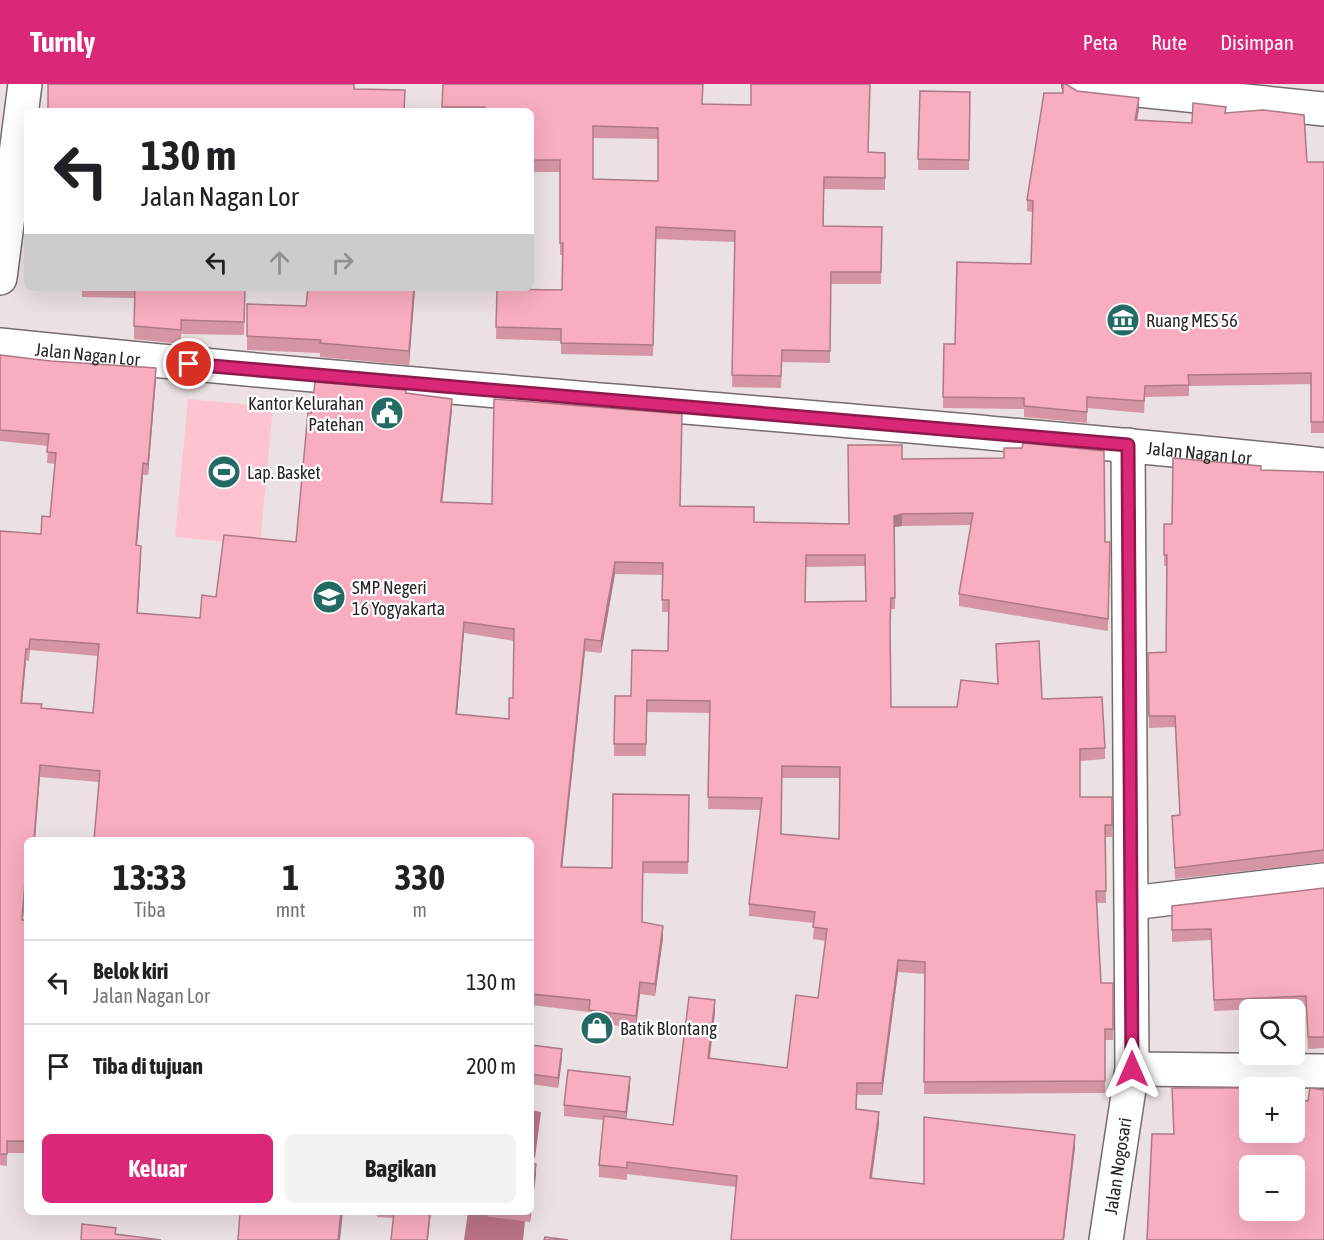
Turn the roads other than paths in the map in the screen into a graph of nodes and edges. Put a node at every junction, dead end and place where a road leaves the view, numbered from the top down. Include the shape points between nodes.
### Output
1 (25, 84) edge
2 (1079, 84) edge
3 (1324, 109) edge
4 (0, 278) edge
5 (0, 345) edge
6 (1128, 445) junction
7 (1324, 465) edge
8 (1324, 880) edge
9 (1132, 903) junction
10 (1132, 1069) junction
11 (1324, 1071) edge
12 (1106, 1240) edge

1 - 4 street
2 - 3 street
5 - 6 street, Jalan Nagan Lor via 166,363
6 - 7 street, Jalan Nagan Lor
6 - 9 street, Jalan Nogosari
8 - 9 street
9 - 10 street, Jalan Nogosari
10 - 11 street
10 - 12 street, Jalan Nogosari

